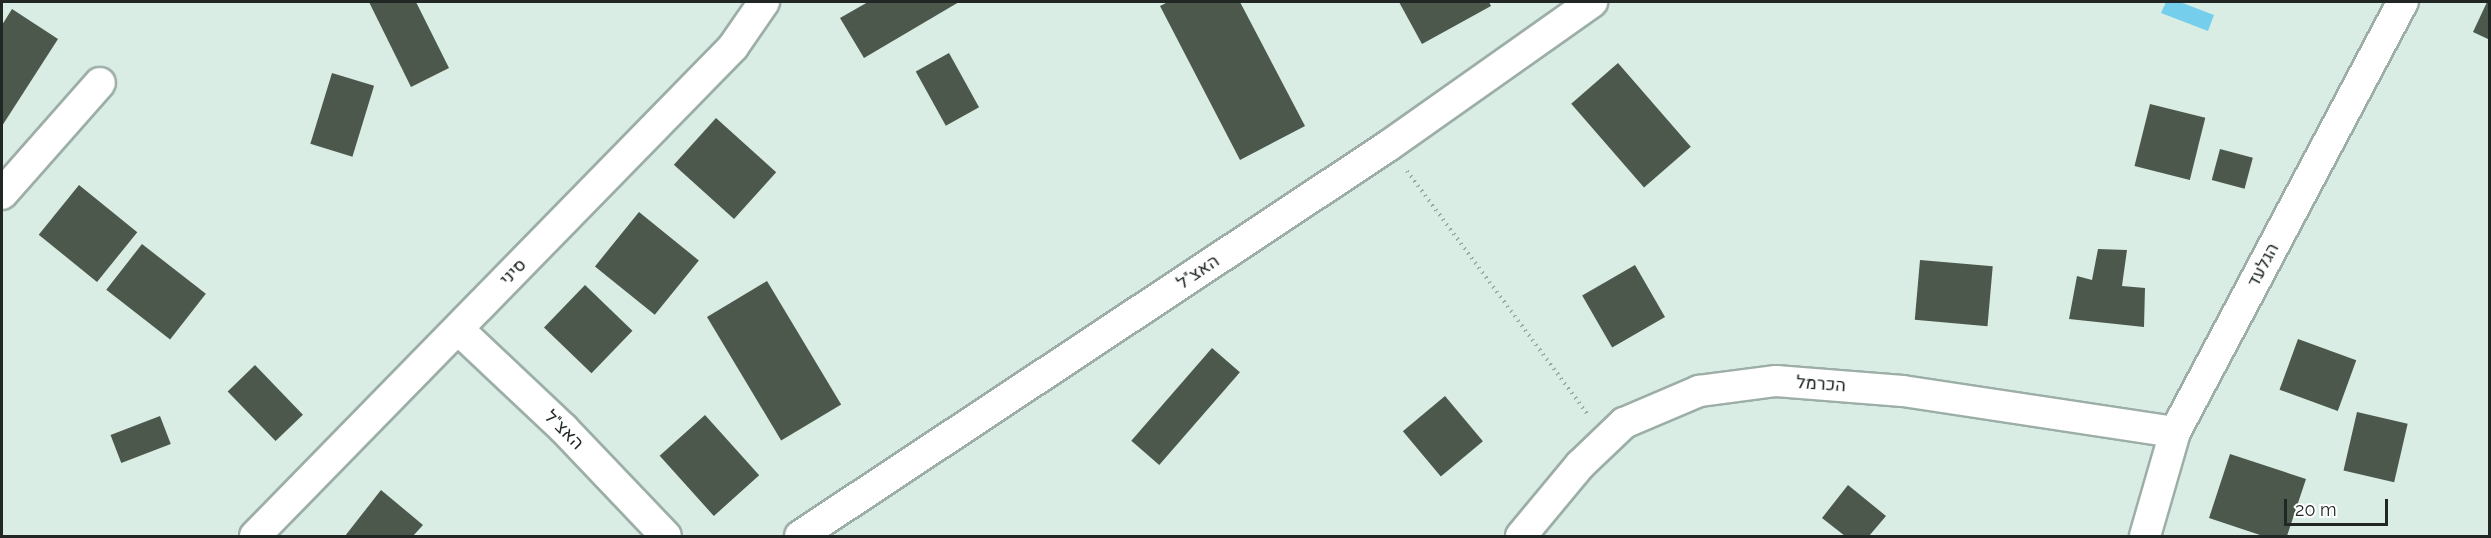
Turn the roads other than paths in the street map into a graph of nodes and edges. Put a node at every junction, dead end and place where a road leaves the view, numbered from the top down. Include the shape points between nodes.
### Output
1 (764, 2) edge
2 (1592, 2) edge
3 (2403, 2) edge
4 (100, 83) dead end
5 (2, 194) edge
6 (458, 329) junction
7 (2175, 432) junction
8 (255, 537) edge
9 (666, 537) edge
10 (800, 537) edge
11 (1521, 537) edge
12 (2145, 537) edge

1 - 6 street, סיני via 733,47
2 - 10 street, האצ"ל via 1388,146
3 - 7 street, הגלעד
4 - 5 street
6 - 8 street, סיני
6 - 9 street, האצ"ל via 563,428
7 - 11 street, הכרמל via 1903,391 1776,381 1699,391 1624,423 1580,465
7 - 12 street, הגלעד

